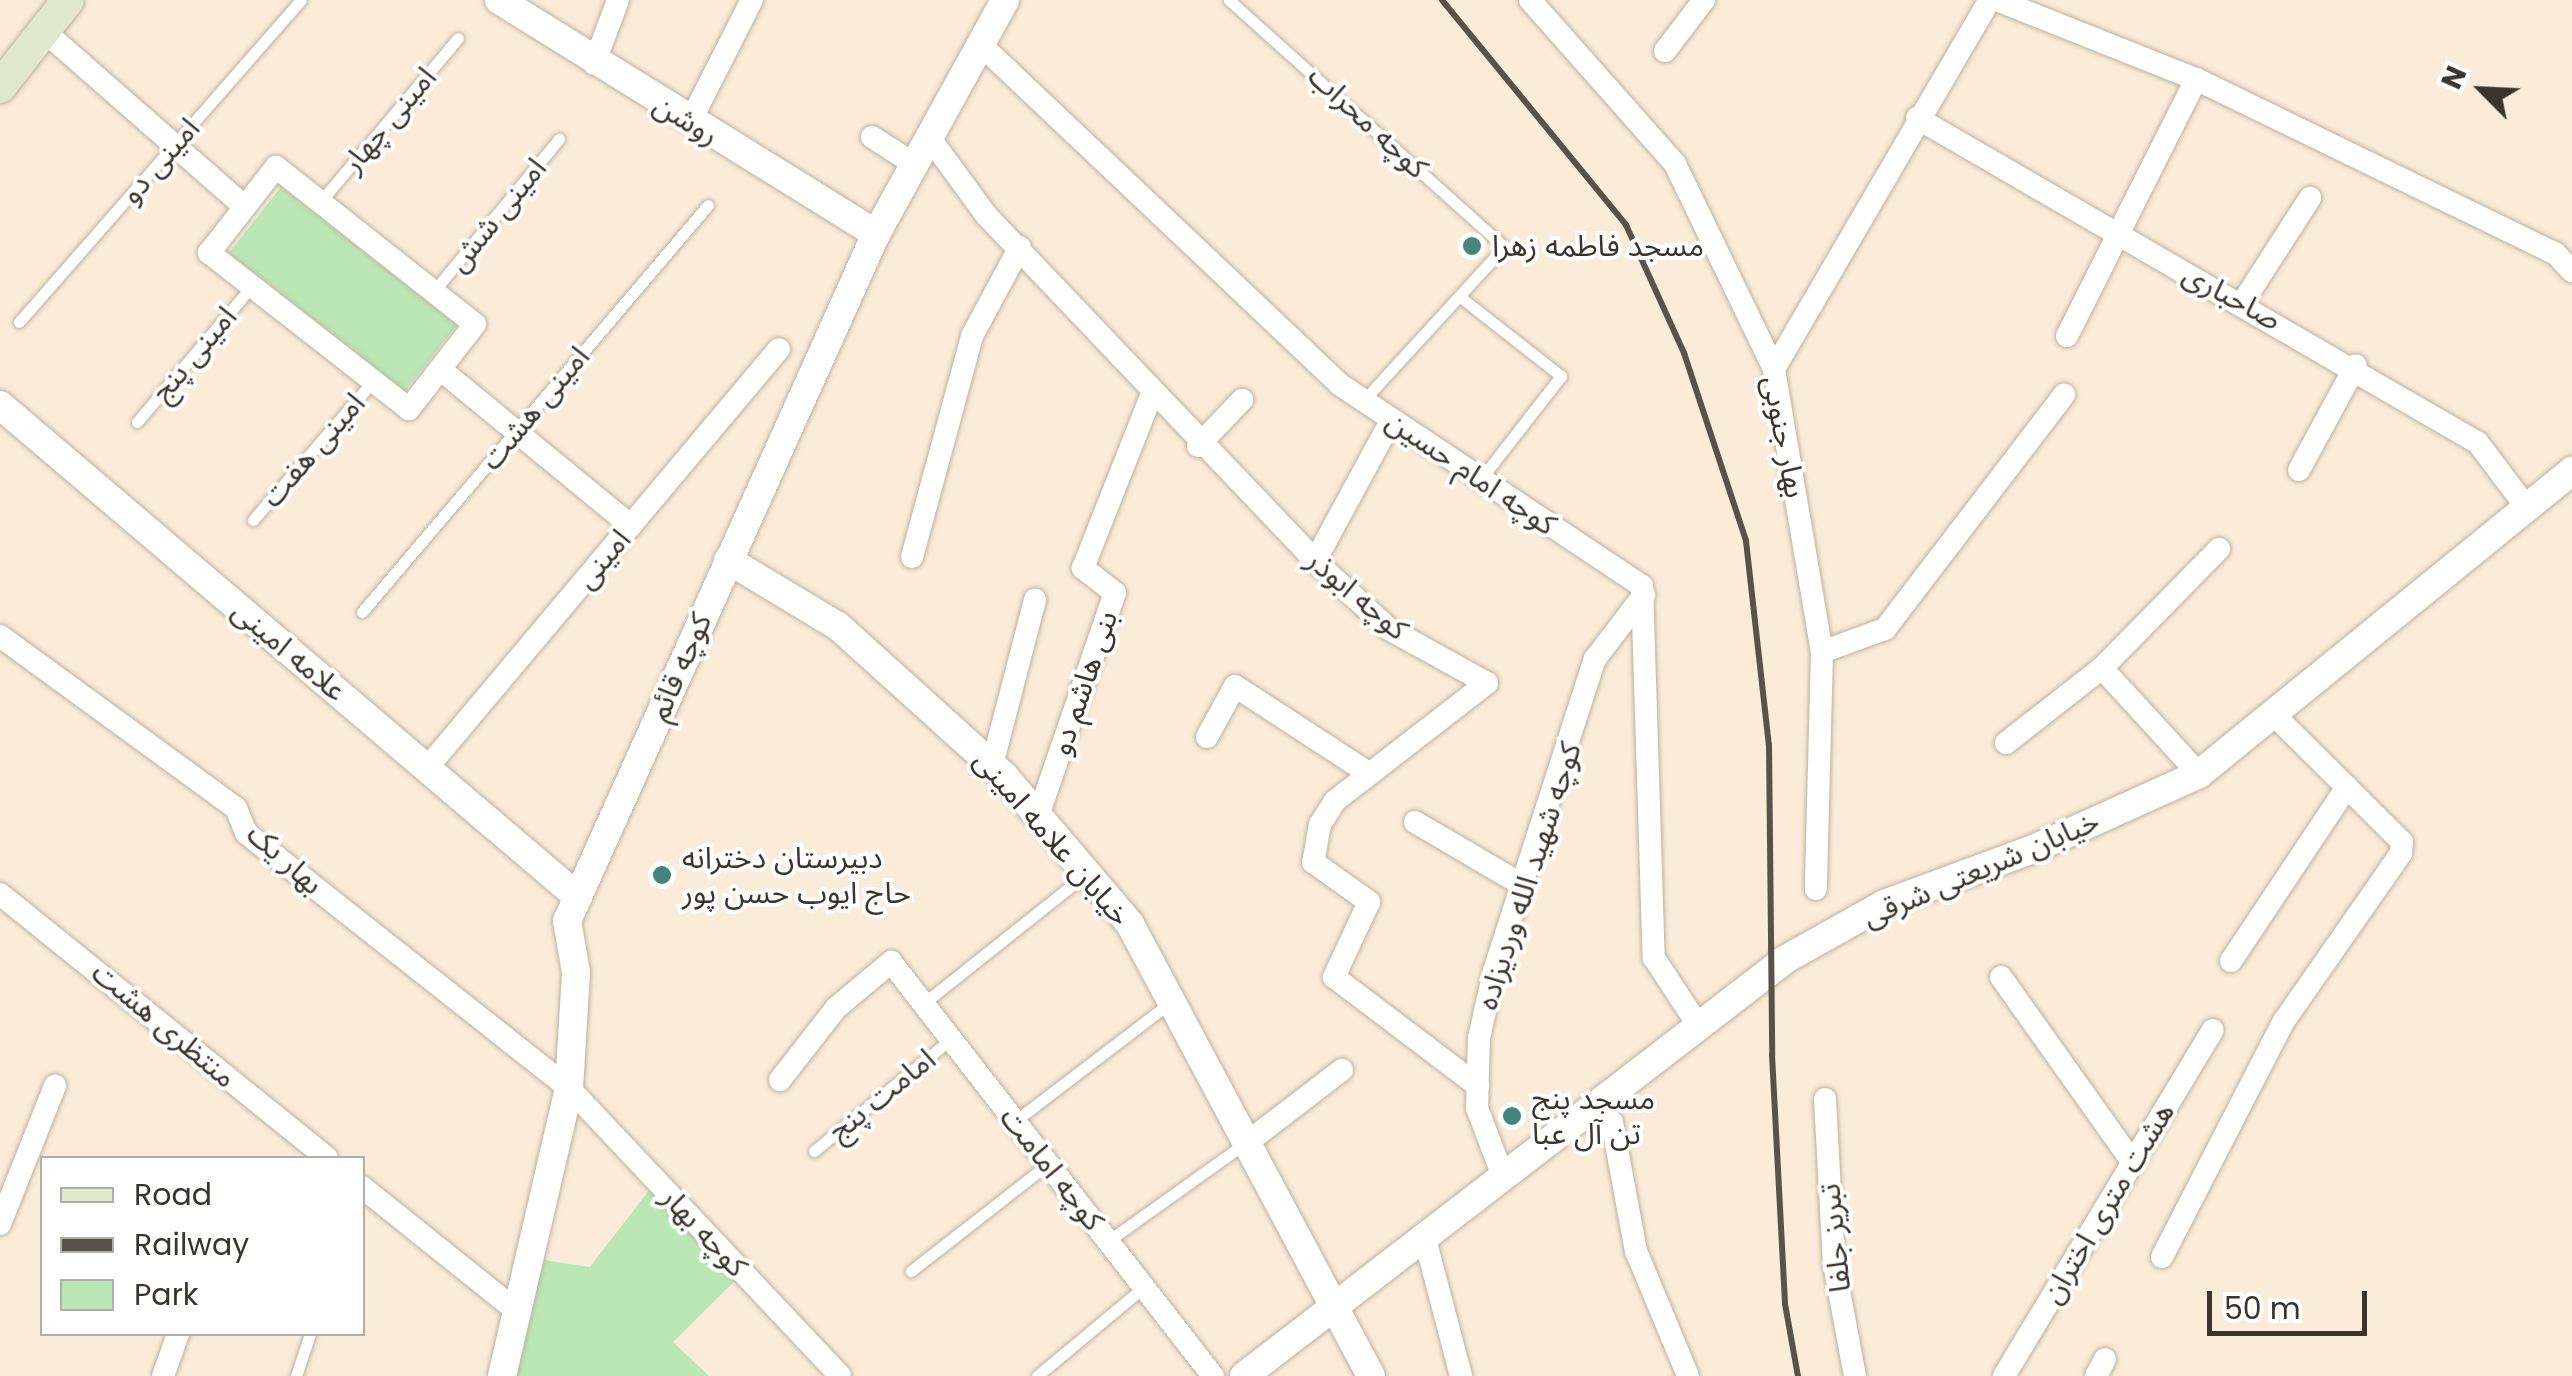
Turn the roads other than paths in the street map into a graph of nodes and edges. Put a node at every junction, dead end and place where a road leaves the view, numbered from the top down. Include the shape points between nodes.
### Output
1 (68, 0) edge
2 (300, 0) edge
3 (499, 0) edge
4 (618, 0) edge
5 (752, 0) edge
6 (1005, 0) edge
7 (1229, 0) edge
8 (1530, 0) edge
9 (1704, 0) edge
10 (1994, 0) edge
11 (44, 31) junction
12 (458, 38) dead end
13 (980, 44) junction
14 (1665, 51) dead end
15 (594, 64) junction
16 (4, 75) edge
17 (2196, 80) junction
18 (1917, 118) junction
19 (690, 122) junction
20 (928, 137) junction
21 (560, 138) dead end
22 (872, 138) dead end
23 (175, 145) junction
24 (914, 164) junction
25 (2310, 198) dead end
26 (320, 202) junction
27 (708, 205) dead end
28 (246, 206) junction
29 (876, 234) junction
30 (2120, 237) junction
31 (1020, 247) junction
32 (2572, 271) edge
33 (252, 286) junction
34 (434, 291) junction
35 (1459, 296) junction
36 (2243, 302) junction
37 (19, 322) dead end
38 (2067, 336) dead end
39 (779, 349) dead end
40 (2356, 365) junction
41 (440, 369) junction
42 (1774, 369) junction
43 (373, 380) junction
44 (2064, 395) dead end
45 (1152, 396) junction
46 (1242, 400) dead end
47 (1363, 401) junction
48 (0, 405) edge
49 (1391, 421) junction
50 (136, 422) dead end
51 (515, 431) junction
52 (1198, 446) junction
53 (2300, 470) dead end
54 (2572, 472) edge
55 (1478, 483) junction
56 (2524, 504) junction
57 (253, 520) dead end
58 (631, 526) junction
59 (2219, 550) dead end
60 (912, 557) dead end
61 (728, 560) junction
62 (1315, 561) junction
63 (1644, 596) junction
64 (1035, 600) dead end
65 (362, 612) dead end
66 (0, 636) edge
67 (1822, 652) junction
68 (2102, 668) junction
69 (2274, 715) junction
70 (1207, 737) dead end
71 (2006, 743) dead end
72 (992, 765) junction
73 (427, 768) junction
74 (1370, 774) junction
75 (2200, 774) junction
76 (2347, 787) junction
77 (1038, 816) junction
78 (1415, 822) dead end
79 (1088, 874) junction
80 (1524, 886) junction
81 (1816, 889) dead end
82 (0, 894) edge
83 (578, 896) junction
84 (2231, 961) dead end
85 (2001, 978) dead end
86 (1172, 1001) junction
87 (924, 1003) junction
88 (1696, 1022) junction
89 (2213, 1030) dead end
90 (951, 1040) junction
91 (1342, 1070) dead end
92 (780, 1080) dead end
93 (55, 1086) dead end
94 (1478, 1086) junction
95 (569, 1088) junction
96 (1825, 1099) dead end
97 (1015, 1121) junction
98 (1612, 1122) dead end
99 (1249, 1141) junction
100 (814, 1151) dead end
101 (324, 1156) edge
102 (2132, 1163) junction
103 (1048, 1164) junction
104 (1502, 1172) junction
105 (365, 1189) edge
106 (0, 1224) edge
107 (1424, 1234) junction
108 (1108, 1241) junction
109 (2162, 1257) dead end
110 (911, 1271) dead end
111 (1144, 1288) junction
112 (1339, 1304) junction
113 (517, 1311) junction
114 (177, 1336) edge
115 (309, 1336) edge
116 (162, 1376) edge
117 (296, 1376) edge
118 (502, 1376) edge
119 (840, 1376) edge
120 (1037, 1376) edge
121 (1213, 1376) edge
122 (1244, 1376) edge
123 (1372, 1376) edge
124 (1461, 1376) edge
125 (1688, 1376) edge
126 (1856, 1376) edge
127 (2004, 1376) edge

1 - 11 main road
2 - 23 lane, امینی دو
3 - 15 street, روشن
4 - 15 street
5 - 19 street
6 - 13 street, کوچه قائم
7 - 35 lane, کوچه محراب via 1504,247
8 - 42 street, بهار جنوبی via 1675,164
9 - 14 street
10 - 17 street
10 - 18 street
11 - 16 main road
11 - 23 street
12 - 26 lane, امینی چهار
13 - 20 street, کوچه قائم
13 - 47 street, کوچه امام حسین via 1252,306
15 - 19 street, روشن
17 - 30 street
17 - 32 street via 2555,253
18 - 30 street, صاحباری
18 - 42 street
19 - 29 street, روشن
20 - 24 street, کوچه قائم
20 - 31 street, کوچه ابوذر via 986,215
21 - 34 lane, امینی شش
22 - 24 street
23 - 28 street
23 - 37 lane, امینی دو
24 - 29 street, کوچه قائم
25 - 36 street
26 - 28 street via 276,168
26 - 34 street
27 - 51 lane, امینی هشت
28 - 33 street via 209,253
29 - 61 street, کوچه قائم
30 - 36 street, صاحباری
30 - 38 street
31 - 45 street, کوچه ابوذر
31 - 60 street via 972,336
33 - 43 street
33 - 50 lane, امینی پنج
34 - 41 street via 476,324
35 - 47 lane
35 - 55 lane via 1561,376
36 - 40 street, صاحباری
39 - 58 street, امینی
40 - 53 street
40 - 56 street, صاحباری via 2478,443
41 - 43 street via 409,409
41 - 51 street
42 - 67 street, بهار جنوبی
43 - 57 lane, امینی هفت
44 - 67 street via 1886,629
45 - 52 street, کوچه ابوذر
45 - 77 street, بنی هاشم دو via 1084,568 1115,593
46 - 52 street
47 - 49 street, کوچه امام حسین
48 - 73 street, علامه امینی
49 - 55 street, کوچه امام حسین
49 - 62 street
51 - 58 street
51 - 65 lane, امینی هشت
52 - 62 street, کوچه ابوذر
54 - 56 street, خیابان شریعتی شرقی
55 - 63 street, کوچه امام حسین via 1635,578
56 - 69 street, خیابان شریعتی شرقی
58 - 73 street, امینی
59 - 68 street
61 - 72 street, خیابان علامه امینی via 838,626
61 - 83 street, کوچه قائم
62 - 74 street, کوچه ابوذر via 1390,628 1487,683
63 - 80 street, کوچه شهید الله وردیزاده via 1596,659
63 - 88 street via 1654,958
64 - 72 street
66 - 95 street, بهار یک via 236,808 246,833
67 - 81 street, بهار جنوبی
68 - 71 street
68 - 75 street
69 - 75 street, خیابان شریعتی شرقی
69 - 76 street
70 - 74 street via 1236,686
72 - 77 street, خیابان علامه امینی
73 - 83 street, علامه امینی
74 - 94 street, کوچه ابوذر via 1320,824 1313,862 1369,902 1334,977
75 - 88 street, خیابان شریعتی شرقی via 2031,850 1884,904
76 - 84 street
76 - 109 street via 2402,842 2401,853 2284,1022
77 - 79 street, خیابان علامه امینی
78 - 80 street
79 - 86 street, خیابان علامه امینی via 1130,924
79 - 87 lane
80 - 94 street, کوچه شهید الله وردیزاده via 1494,971
82 - 101 street, منتظری هشت
83 - 95 street, کوچه قائم via 567,921 576,972
85 - 102 street
86 - 97 lane
86 - 99 street, خیابان علامه امینی
87 - 90 street, کوچه امامت
87 - 92 street, کوچه امامت via 891,962 836,1008
88 - 104 street, خیابان شریعتی شرقی
89 - 102 street, هشت متری اختران
90 - 97 street, کوچه امامت
90 - 100 lane, امامت پنج
91 - 99 street
93 - 106 street
94 - 104 street, کوچه شهید الله وردیزاده via 1477,1108
95 - 113 street, کوچه قائم
95 - 119 street, کوچه بهار
96 - 126 street, تبریز جلفا via 1834,1264
97 - 103 street, کوچه امامت
98 - 125 street via 1636,1250
99 - 108 lane
99 - 112 street, خیابان علامه امینی
102 - 127 street, هشت متری اختران
103 - 108 street, کوچه امامت
103 - 110 lane
104 - 107 street, خیابان شریعتی شرقی
105 - 113 street
107 - 112 street, خیابان شریعتی شرقی
107 - 124 street
108 - 111 street, کوچه امامت
111 - 120 lane
111 - 121 street, کوچه امامت
112 - 122 street, خیابان شریعتی شرقی
112 - 123 street, خیابان علامه امینی
113 - 118 street, کوچه قائم
114 - 116 street
115 - 117 lane

